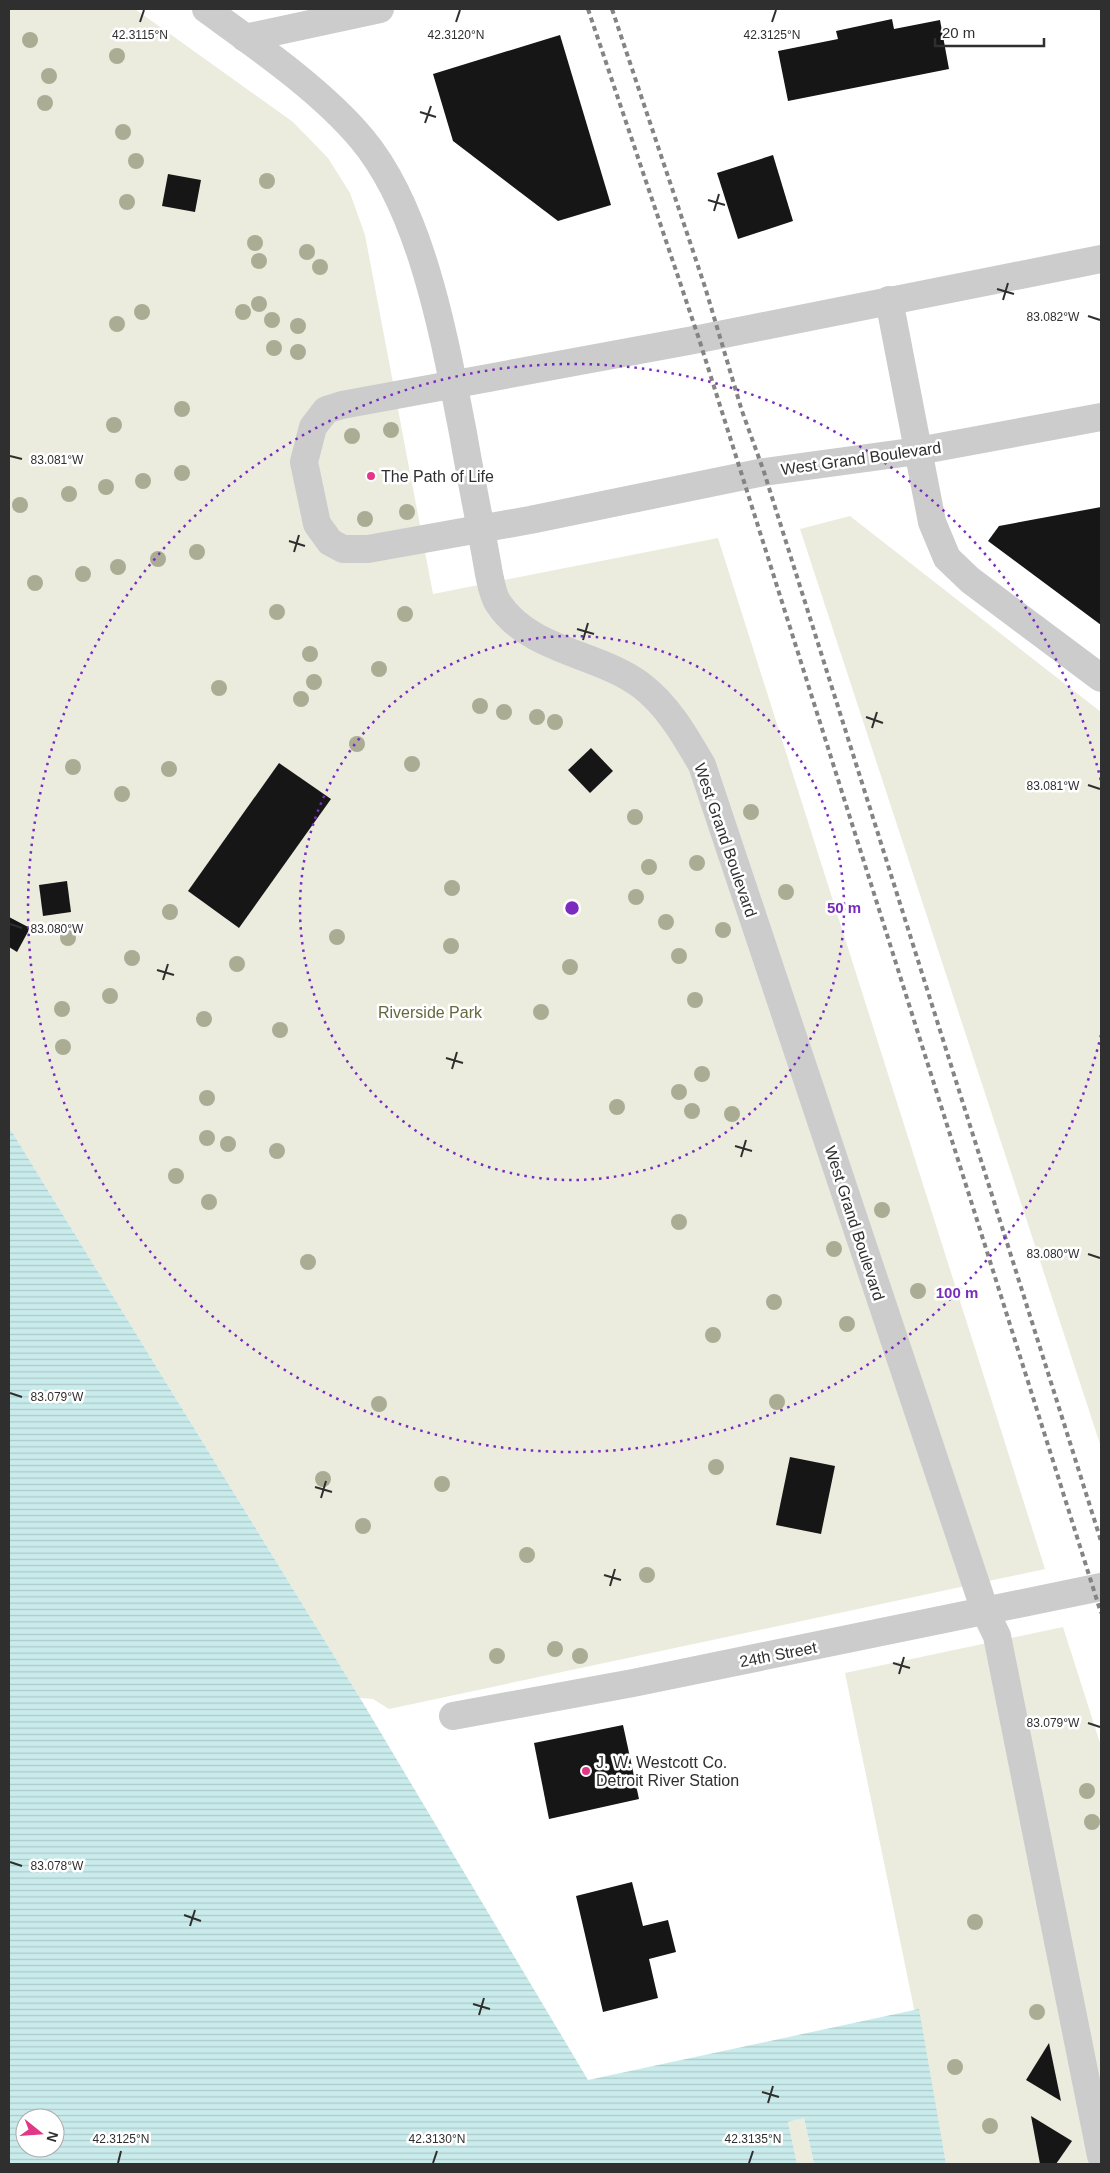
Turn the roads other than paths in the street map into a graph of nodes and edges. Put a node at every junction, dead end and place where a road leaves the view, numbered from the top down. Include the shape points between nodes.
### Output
1 (206, 9) edge
2 (380, 9) edge
3 (245, 38) junction
4 (1101, 259) edge
5 (889, 300) junction
6 (454, 384) junction
7 (1101, 417) edge
8 (918, 452) junction
9 (481, 529) junction
10 (1101, 678) edge
11 (1101, 1587) edge
12 (985, 1611) junction
13 (453, 1716) dead end
14 (1101, 2156) edge

1 - 3 street
2 - 3 street
3 - 6 street via 318,96 362,139 393,184 424,263
4 - 5 street
5 - 6 street
5 - 8 street
6 - 9 street
6 - 9 street via 326,410 313,427 304,462 317,524 330,542 343,549 368,550
7 - 8 street, West Grand Boulevard
8 - 9 street, West Grand Boulevard via 764,472
8 - 10 street via 932,522 948,558 970,580
9 - 12 street, West Grand Boulevard via 497,602 513,622 641,686 664,707 702,765
11 - 12 street, 24th Street
12 - 13 street, 24th Street
12 - 14 street, West Grand Boulevard via 997,1636

